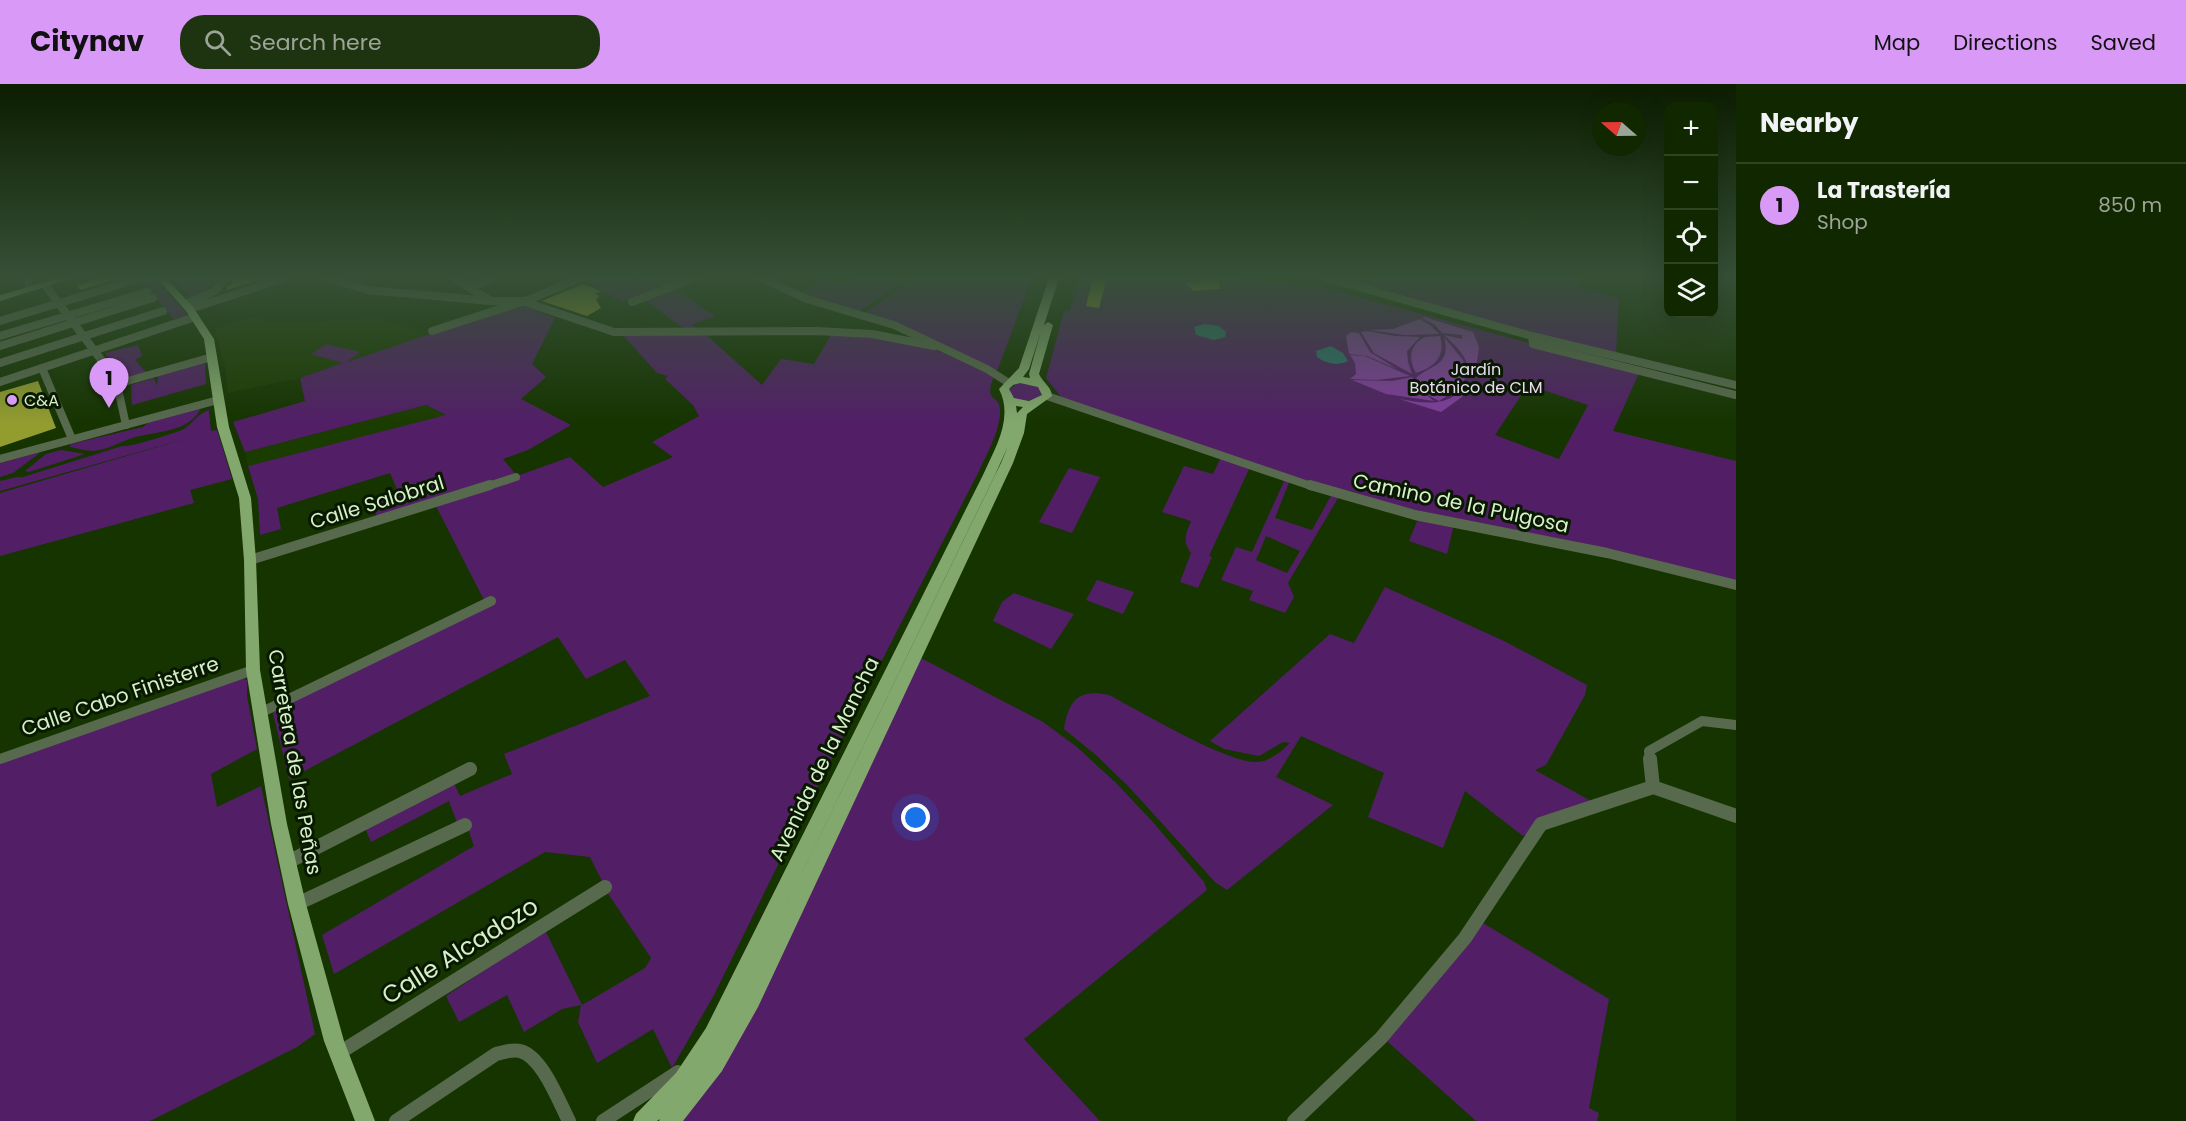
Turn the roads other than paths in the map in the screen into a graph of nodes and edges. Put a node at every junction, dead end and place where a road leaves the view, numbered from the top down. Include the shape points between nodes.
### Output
1 (32, 326) edge
2 (64, 326) edge
3 (77, 326) edge
4 (114, 326) edge
5 (169, 326) edge
6 (201, 326) edge
7 (443, 326) edge
8 (597, 326) edge
9 (897, 326) edge
10 (1038, 326) edge
11 (1048, 326) edge
12 (1498, 326) edge
13 (432, 330) dead end
14 (4, 335) edge
15 (84, 336) junction
16 (1532, 336) junction
17 (14, 342) junction
18 (934, 345) junction
19 (0, 346) edge
20 (95, 350) junction
21 (212, 357) junction
22 (0, 363) edge
23 (42, 368) junction
24 (0, 382) edge
25 (1011, 382) junction
26 (1038, 383) junction
27 (117, 384) junction
28 (1736, 385) edge
29 (1736, 395) edge
30 (1047, 396) junction
31 (218, 400) junction
32 (1010, 400) junction
33 (1034, 404) junction
34 (126, 425) junction
35 (72, 439) junction
36 (0, 459) edge
37 (516, 477) dead end
38 (250, 561) junction
39 (1736, 585) edge
40 (491, 602) dead end
41 (253, 670) junction
42 (260, 713) junction
43 (1736, 725) edge
44 (0, 759) edge
45 (470, 769) dead end
46 (1653, 787) junction
47 (1736, 816) edge
48 (465, 825) dead end
49 (288, 862) junction
50 (605, 887) dead end
51 (297, 904) junction
52 (339, 1053) junction
53 (678, 1072) dead end
54 (364, 1121) edge
55 (396, 1121) edge
56 (569, 1121) edge
57 (603, 1121) edge
58 (643, 1121) edge
59 (669, 1121) edge
60 (1294, 1121) edge

1 - 14 street
2 - 17 street
3 - 15 street
4 - 15 street
5 - 20 street
6 - 21 main road, Carretera de las Peñas via 209,339
7 - 13 street
8 - 18 street via 614,332 822,331 872,334
9 - 18 street
10 - 25 main road via 1024,369
11 - 26 main road via 1035,370
12 - 16 street
14 - 17 street
15 - 20 street
15 - 22 street
16 - 28 street
16 - 29 street via 1533,344
17 - 19 street
18 - 25 street
20 - 23 street
20 - 27 street
21 - 27 street
21 - 31 main road, Carretera de las Peñas
23 - 24 street
23 - 35 street
25 - 26 main road
25 - 32 main road, Avenida de la Mancha via 1004,389
26 - 30 main road via 1046,388
27 - 34 street
30 - 33 main road, Avenida de la Mancha
30 - 39 street, Camino de la Pulgosa via 1339,495
31 - 34 street
31 - 38 main road, Carretera de las Peñas via 245,498
32 - 33 main road
32 - 58 main road, Avenida de la Mancha via 1012,412 1006,434 989,475 712,1035 683,1080
33 - 59 main road, Avenida de la Mancha via 1021,416 1007,463 751,1000 707,1077
34 - 35 street
35 - 36 street
37 - 38 street, Calle Salobral
38 - 41 main road, Carretera de las Peñas
40 - 42 street
41 - 42 main road, Carretera de las Peñas
41 - 44 street, Calle Cabo Finisterre
42 - 49 main road, Carretera de las Peñas
43 - 46 street via 1702,721 1649,751
45 - 49 street
46 - 47 street
46 - 60 street via 1540,824 1465,938 1380,1038
48 - 51 street
49 - 51 main road, Carretera de las Peñas
50 - 52 street, Calle Alcadozo
51 - 52 main road, Carretera de las Peñas
52 - 54 main road, Carretera de las Peñas
53 - 57 street
55 - 56 street via 496,1054 513,1049 535,1059

